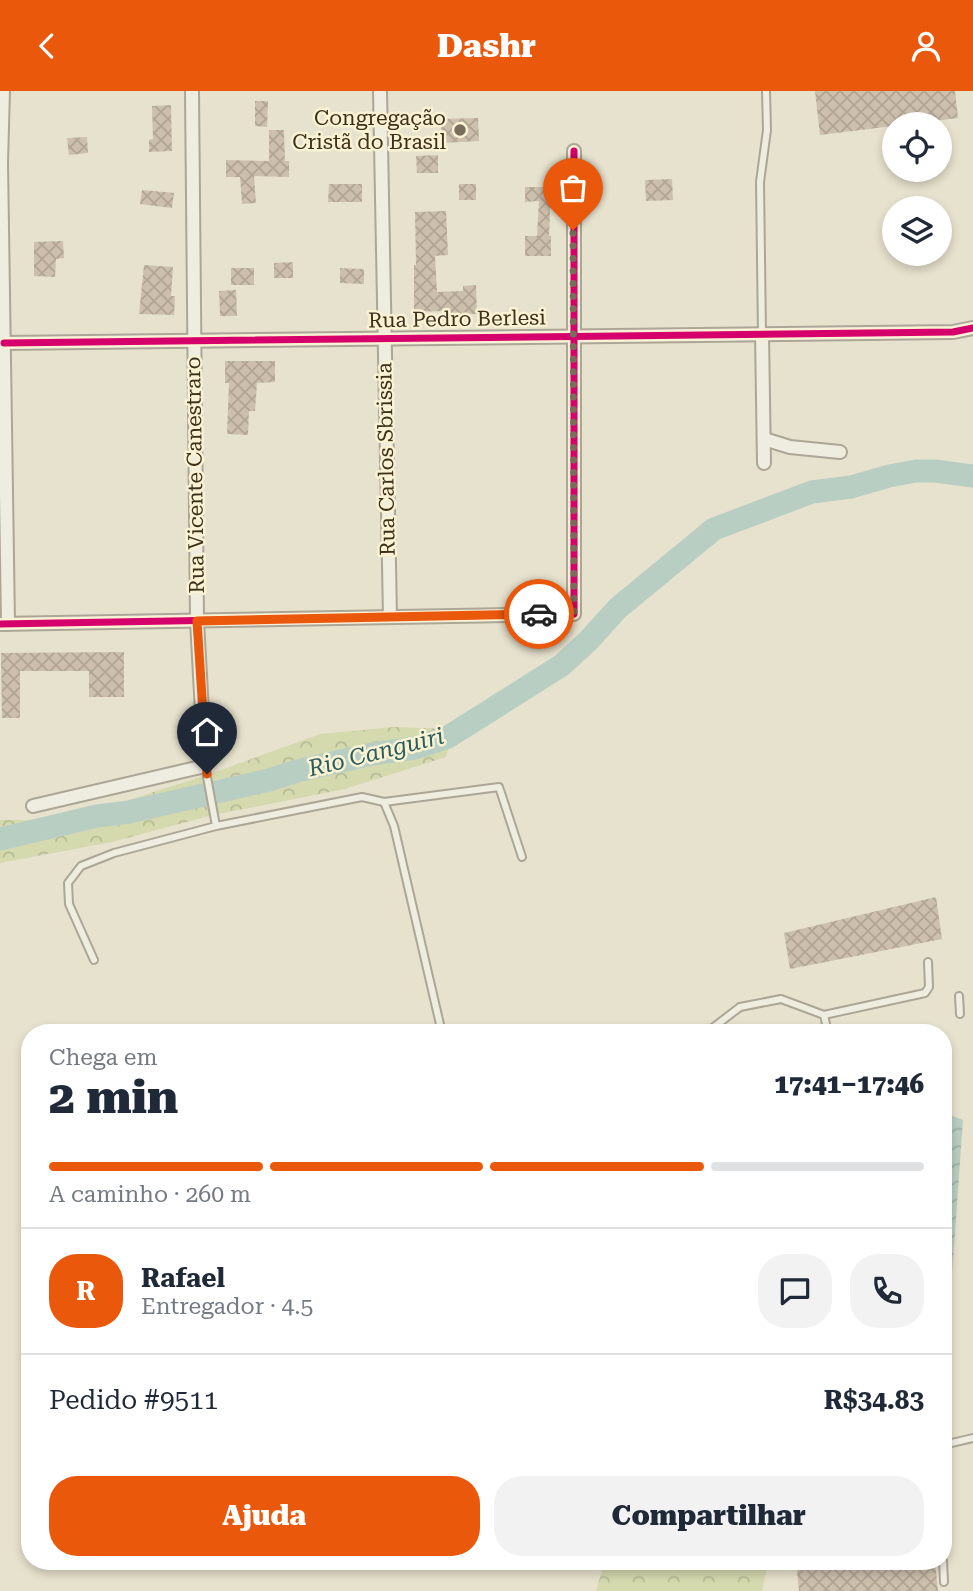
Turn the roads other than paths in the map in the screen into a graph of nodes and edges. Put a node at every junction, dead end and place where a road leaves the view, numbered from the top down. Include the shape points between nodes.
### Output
1 (3, 91) edge
2 (192, 91) edge
3 (380, 91) edge
4 (766, 91) edge
5 (574, 151) dead end
6 (0, 164) edge
7 (973, 328) edge
8 (762, 334) junction
9 (573, 336) junction
10 (383, 338) junction
11 (194, 339) junction
12 (4, 343) junction
13 (764, 439) junction
14 (840, 452) dead end
15 (764, 463) dead end
16 (390, 617) junction
17 (197, 621) junction
18 (4, 624) edge
19 (206, 770) junction
20 (384, 802) junction
21 (33, 806) dead end
22 (216, 827) junction
23 (522, 857) dead end
24 (94, 960) dead end
25 (928, 962) dead end
26 (959, 996) dead end
27 (960, 1014) dead end
28 (824, 1015) junction
29 (440, 1024) edge
30 (718, 1024) edge
31 (826, 1024) edge
32 (973, 1438) edge
33 (952, 1442) edge
34 (943, 1570) edge
35 (944, 1582) dead end

1 - 6 street
2 - 11 street, Rua Vicente Canestraro
3 - 10 street, Rua Carlos Sbrissia
4 - 8 lane via 760,182
5 - 9 street
6 - 12 street
7 - 8 street, Rua Pedro Berlesi
8 - 9 street, Rua Pedro Berlesi
8 - 13 street
9 - 10 street, Rua Pedro Berlesi
9 - 16 street via 574,614
10 - 11 street, Rua Pedro Berlesi
10 - 16 street, Rua Carlos Sbrissia
11 - 12 street, Rua Pedro Berlesi
11 - 17 street, Rua Vicente Canestraro
12 - 18 street
13 - 14 street via 790,447
13 - 15 street
16 - 17 street
17 - 18 street
17 - 19 street, Rua Vicente Canestraro
19 - 21 street
19 - 22 lane
20 - 22 lane via 362,797
20 - 23 lane via 499,787
20 - 29 lane via 394,826
22 - 24 lane via 81,866 68,883 69,904
25 - 28 lane via 925,993
26 - 27 lane
28 - 30 lane via 781,999 740,1007
28 - 31 lane
32 - 33 lane
34 - 35 lane

